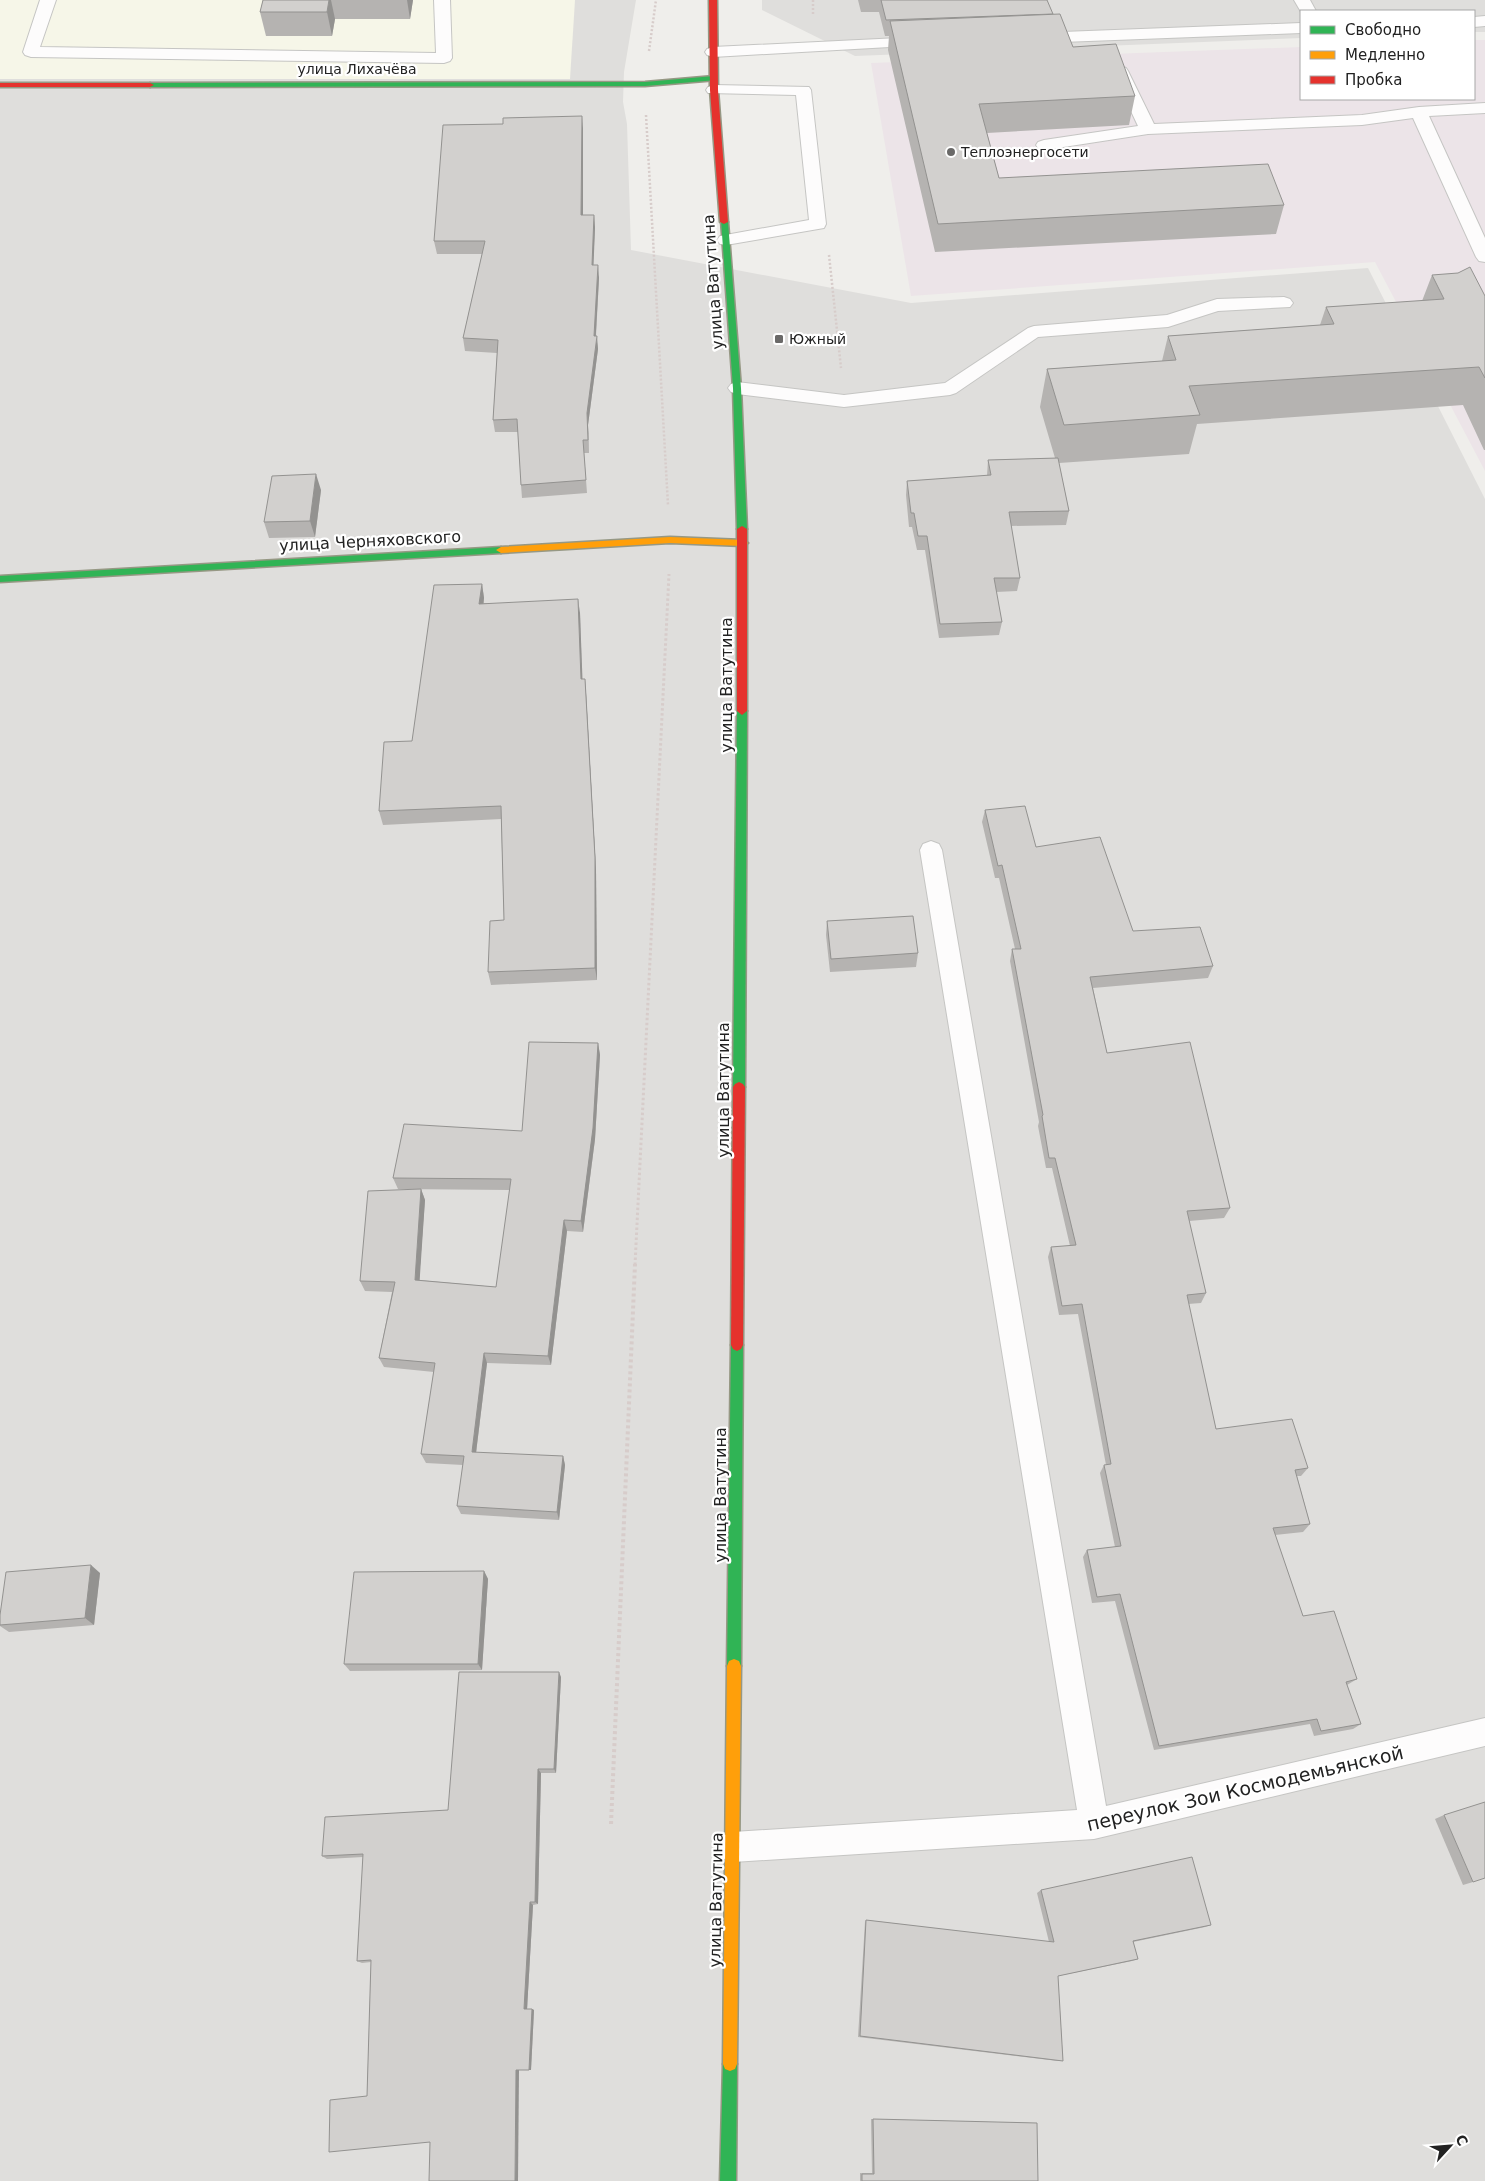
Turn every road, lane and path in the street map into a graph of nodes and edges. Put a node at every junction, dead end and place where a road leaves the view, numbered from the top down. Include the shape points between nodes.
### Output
1 (48, 0) edge
2 (442, 0) edge
3 (656, 0) edge
4 (713, 0) edge
5 (1300, 28) edge
6 (1104, 36) junction
7 (1016, 39) edge
8 (939, 42) edge
9 (713, 52) junction
10 (645, 84) junction
11 (714, 84) junction
12 (0, 85) edge
13 (1485, 108) edge
14 (1419, 112) junction
15 (1148, 129) junction
16 (1044, 145) dead end
17 (818, 224) junction
18 (726, 240) junction
19 (1485, 257) edge
20 (1284, 303) dead end
21 (737, 388) junction
22 (844, 401) junction
23 (670, 540) junction
24 (743, 542) junction
25 (0, 579) edge
26 (931, 850) dead end
27 (1485, 1732) edge
28 (611, 1824) dead end
29 (1094, 1824) junction
30 (733, 1847) junction
31 (728, 2181) edge

1 - 2 lane via 31,52 444,58
3 - 10 path
4 - 9 main road, улица Ватутина
5 - 6 lane
6 - 7 lane
6 - 15 lane
8 - 9 lane
9 - 11 main road, улица Ватутина
10 - 11 main road, улица Лихачёва
10 - 12 main road, улица Лихачёва
10 - 23 path
11 - 17 lane via 803,90
11 - 18 main road, улица Ватутина
13 - 14 lane
14 - 15 lane via 1362,120
14 - 19 lane
15 - 16 lane
17 - 18 lane
17 - 22 path via 828,245
18 - 21 main road, улица Ватутина
20 - 22 lane via 1217,305 1168,321 1034,332 950,389
21 - 22 lane
21 - 24 main road, улица Ватутина
23 - 24 main road, улица Черняховского
23 - 25 main road, улица Черняховского
23 - 28 path
24 - 30 main road, улица Ватутина
26 - 29 lane
27 - 29 lane, переулок Зои Космодемьянской
29 - 30 lane, переулок Зои Космодемьянской
30 - 31 main road, улица Ватутина

